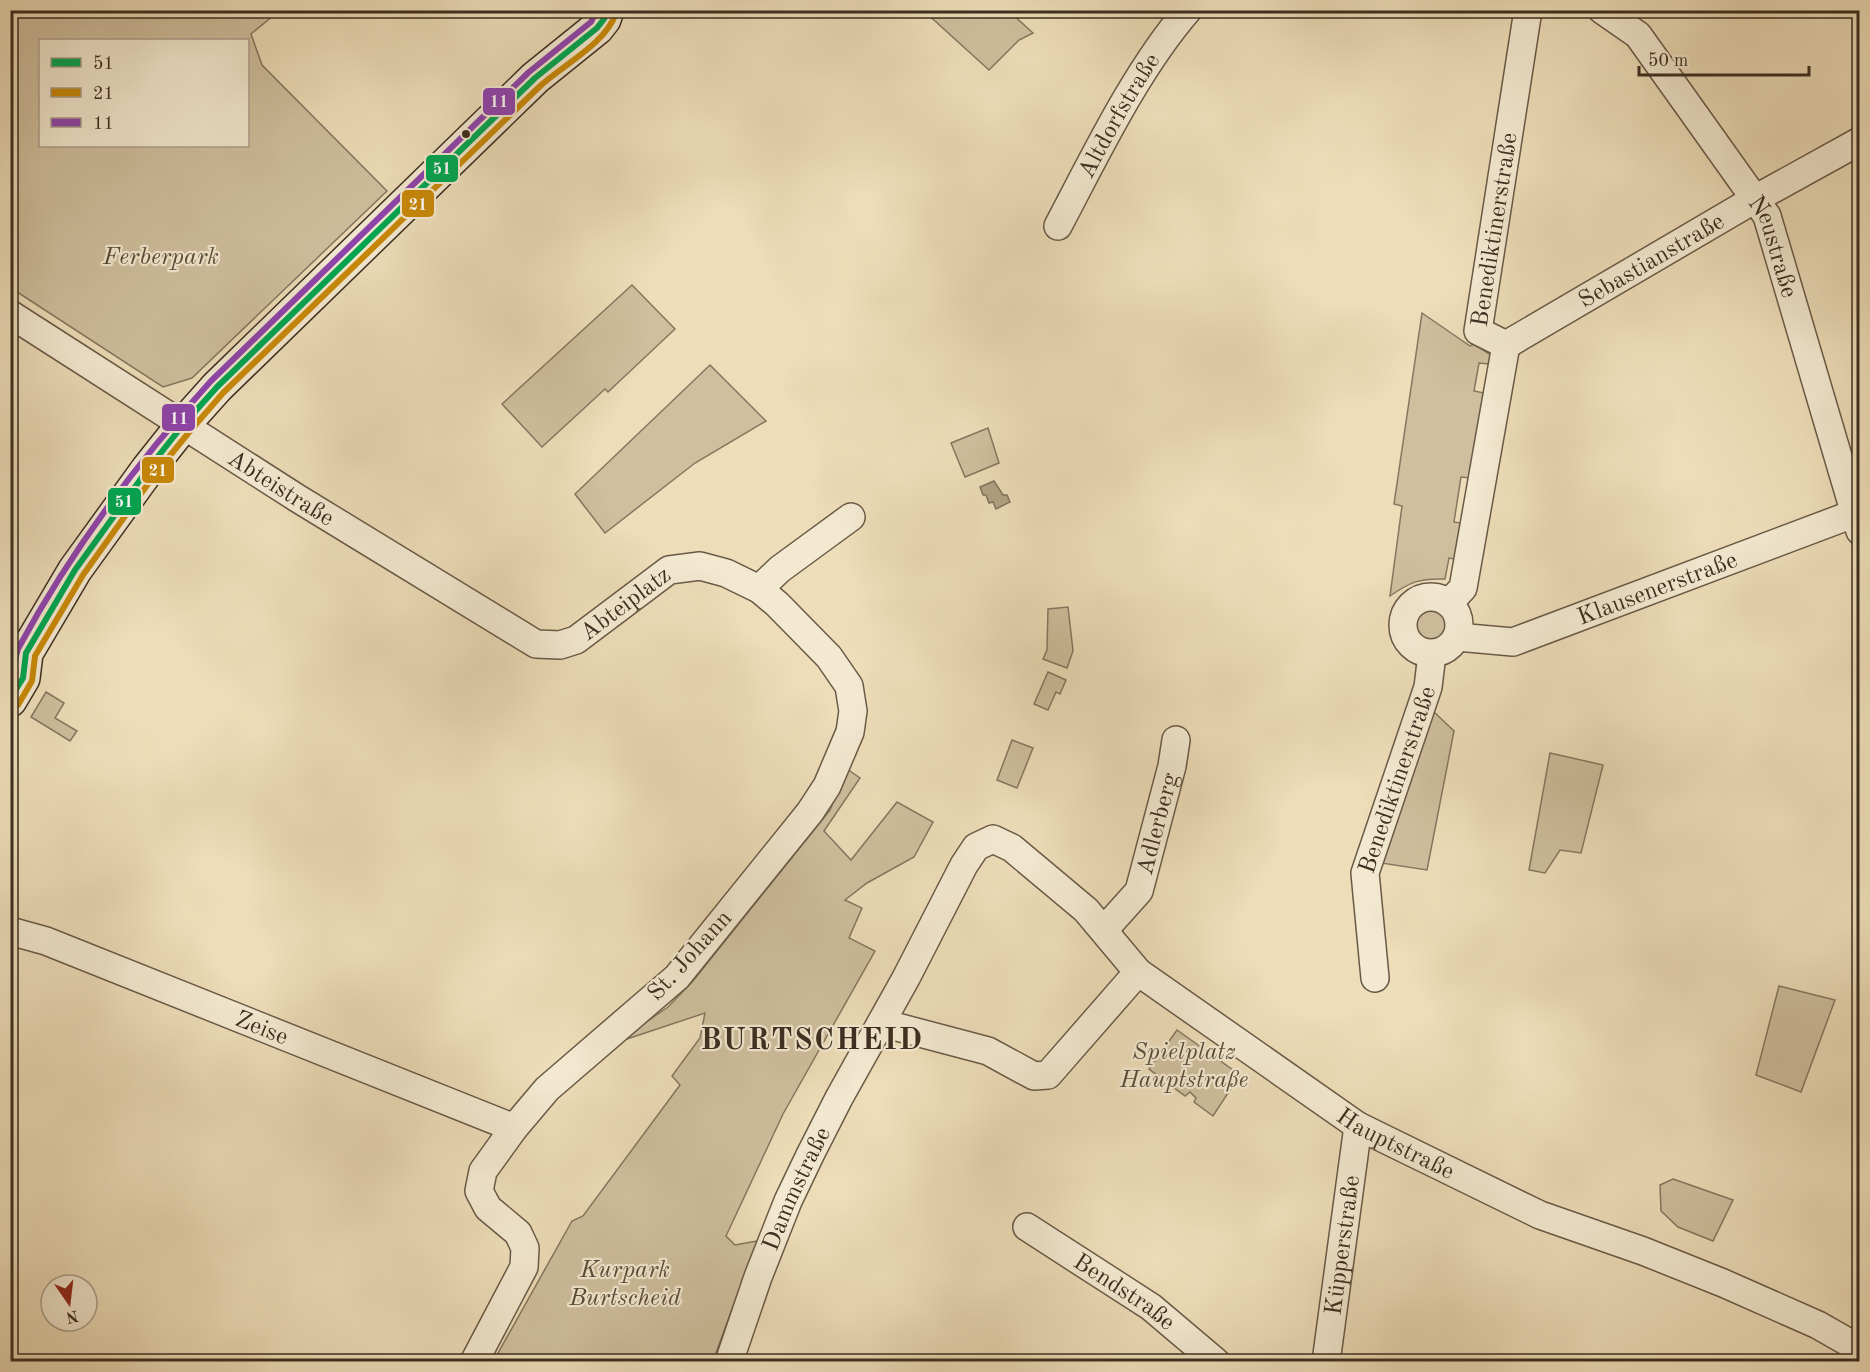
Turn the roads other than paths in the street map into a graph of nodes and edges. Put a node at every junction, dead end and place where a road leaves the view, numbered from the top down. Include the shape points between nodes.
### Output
1 (607, 10) edge
2 (1528, 10) edge
3 (1602, 10) edge
4 (1174, 16) edge
5 (1860, 141) edge
6 (1755, 199) junction
7 (1058, 226) dead end
8 (10, 314) edge
9 (1506, 345) junction
10 (183, 425) junction
11 (851, 517) dead end
12 (1856, 522) edge
13 (759, 589) junction
14 (1449, 603) junction
15 (1457, 637) junction
16 (560, 645) joint
17 (1432, 654) junction
18 (18, 657) edge
19 (10, 700) edge
20 (1176, 741) dead end
21 (839, 759) joint
22 (993, 839) joint
23 (1104, 930) junction
24 (10, 931) edge
25 (1138, 972) junction
26 (1376, 978) dead end
27 (882, 1023) junction
28 (1358, 1126) junction
29 (514, 1128) junction
30 (1027, 1227) dead end
31 (1860, 1349) edge
32 (474, 1362) edge
33 (729, 1362) edge
34 (1216, 1362) edge
35 (1326, 1362) edge

1 - 10 main road via 597,28 535,78 217,387
2 - 9 street, Benediktinerstraße via 1478,331
3 - 6 street, Neustraße via 1638,35
4 - 7 street, Altdorfstraße
5 - 6 street, Sebastianstraße
6 - 9 street, Sebastianstraße
6 - 12 street, Neustraße via 1767,216
8 - 10 street, Abteistraße
9 - 14 street, Benediktinerstraße via 1463,588
10 - 16 street, Abteistraße via 536,644
10 - 18 main road via 75,570
11 - 13 street
12 - 15 street, Klausenerstraße via 1513,642
13 - 16 street, Abteiplatz via 700,566 669,570 582,637
13 - 21 street, Abteiplatz via 829,657 849,686 853,711
14 - 15 street via 1458,619
14 - 17 street via 1436,597 1424,598 1405,615 1408,642
15 - 17 street via 1447,649
17 - 26 street, Benediktinerstraße via 1428,687 1365,873
18 - 19 main road via 23,678
20 - 23 street, Adlerberg via 1139,891
21 - 29 street, St. Johann via 810,812 677,976 546,1089
22 - 23 street, Hauptstraße via 1012,848
22 - 27 street, Dammstraße via 976,847 964,865
23 - 25 street, Hauptstraße
24 - 29 street, Zeise via 46,941
25 - 27 street via 1048,1075 1034,1076 988,1051
25 - 28 street, Hauptstraße
27 - 33 street, Dammstraße via 839,1098 788,1201
28 - 31 street, Hauptstraße via 1540,1215 1700,1274 1818,1325
28 - 35 street, Küpperstraße
29 - 32 street, St. Johann via 483,1171 479,1191 488,1208 518,1233 525,1248 524,1267
30 - 34 street, Bendstraße via 1151,1307

